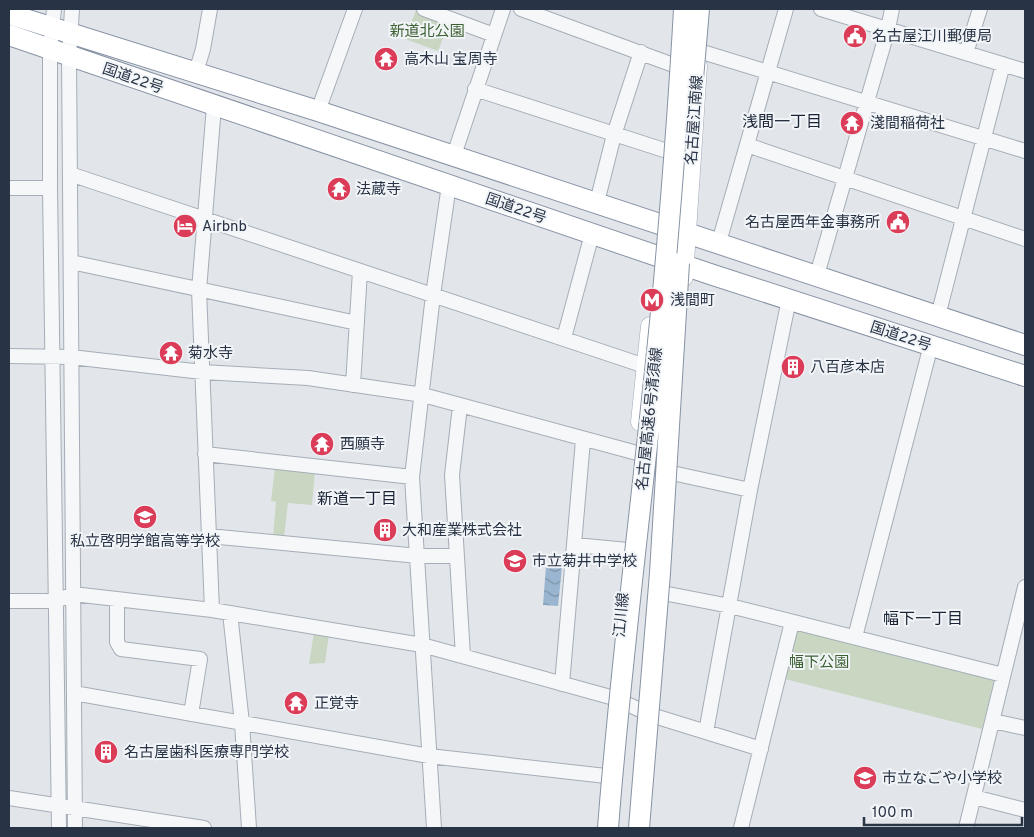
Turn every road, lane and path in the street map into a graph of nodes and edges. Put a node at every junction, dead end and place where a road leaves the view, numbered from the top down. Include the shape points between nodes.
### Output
1 (72, 9) edge
2 (210, 9) edge
3 (355, 9) edge
4 (424, 9) edge
5 (503, 9) edge
6 (521, 9) edge
7 (682, 9) edge
8 (699, 9) edge
9 (703, 9) edge
10 (786, 9) edge
11 (822, 9) edge
12 (892, 9) edge
13 (980, 9) edge
14 (9, 14) edge
15 (52, 18) edge
16 (888, 29) junction
17 (70, 32) junction
18 (494, 35) junction
19 (10, 39) edge
20 (699, 51) junction
21 (641, 52) junction
22 (59, 53) junction
23 (966, 53) junction
24 (1003, 64) junction
25 (676, 66) junction
26 (768, 71) junction
27 (1025, 71) edge
28 (196, 72) junction
29 (475, 89) junction
30 (868, 102) junction
31 (214, 106) junction
32 (318, 111) junction
33 (614, 135) junction
34 (984, 138) junction
35 (747, 145) junction
36 (1025, 151) edge
37 (670, 152) junction
38 (454, 155) junction
39 (70, 174) junction
40 (846, 179) junction
41 (449, 185) junction
42 (9, 188) edge
43 (50, 188) junction
44 (597, 202) junction
45 (964, 218) junction
46 (204, 219) junction
47 (663, 224) junction
48 (686, 232) junction
49 (592, 234) junction
50 (1025, 239) edge
51 (719, 242) junction
52 (659, 256) junction
53 (70, 262) junction
54 (684, 265) junction
55 (360, 270) junction
56 (817, 275) junction
57 (671, 286) junction
58 (199, 290) junction
59 (433, 295) junction
60 (789, 299) junction
61 (938, 316) junction
62 (357, 324) junction
63 (564, 338) junction
64 (931, 345) junction
65 (1025, 345) edge
66 (9, 356) edge
67 (53, 356) junction
68 (71, 357) junction
69 (645, 366) junction
70 (202, 372) junction
71 (1025, 376) edge
72 (353, 384) junction
73 (423, 395) junction
74 (460, 406) junction
75 (583, 440) junction
76 (637, 453) junction
77 (205, 454) junction
78 (672, 473) junction
79 (412, 476) junction
80 (750, 490) junction
81 (208, 536) junction
82 (575, 545) junction
83 (628, 550) junction
84 (418, 556) junction
85 (457, 556) junction
86 (1025, 587) edge
87 (663, 593) junction
88 (74, 594) junction
89 (117, 599) junction
90 (56, 601) junction
91 (9, 602) edge
92 (730, 606) junction
93 (212, 610) junction
94 (230, 613) junction
95 (792, 622) junction
96 (856, 637) junction
97 (422, 644) junction
98 (462, 656) junction
99 (1003, 675) junction
100 (562, 684) junction
101 (74, 693) junction
102 (614, 698) junction
103 (191, 714) junction
104 (651, 715) junction
105 (992, 721) junction
106 (242, 723) junction
107 (1025, 728) edge
108 (706, 732) junction
109 (761, 749) junction
110 (429, 756) junction
111 (606, 776) junction
112 (974, 797) junction
113 (9, 798) edge
114 (59, 805) junction
115 (75, 808) junction
116 (1025, 810) edge
117 (59, 828) edge
118 (75, 828) edge
119 (204, 828) edge
120 (249, 828) edge
121 (434, 828) edge
122 (601, 828) edge
123 (608, 828) edge
124 (618, 828) edge
125 (626, 828) edge
126 (640, 828) edge
127 (741, 828) edge
128 (966, 828) edge

1 - 17 street
2 - 28 street
3 - 32 street
4 - 18 street
5 - 18 street
6 - 21 street
7 - 25 main road, 名古屋江南線
7 - 57 highway, 名古屋高速6号清須線, bridge
8 - 57 highway, 名古屋高速6号清須線, bridge
9 - 20 main road, 名古屋江南線
10 - 26 street
11 - 16 street
12 - 16 street
13 - 23 street
14 - 15 highway, 国道22号
15 - 17 highway, 国道22号
15 - 22 street
16 - 23 street
16 - 30 street
17 - 22 street
17 - 28 highway, 国道22号
18 - 29 street
19 - 22 highway, 国道22号
20 - 26 street
20 - 48 main road, 名古屋江南線
21 - 25 street
21 - 33 street
22 - 31 highway, 国道22号
22 - 39 street
22 - 43 street
23 - 24 street
24 - 27 street
24 - 34 street
25 - 37 main road, 名古屋江南線
26 - 30 street
26 - 35 street
28 - 32 highway, 国道22号
29 - 33 street
29 - 38 street
30 - 34 street
30 - 40 street
31 - 41 highway, 国道22号
31 - 46 street
32 - 38 highway, 国道22号
33 - 37 street
33 - 44 street
34 - 36 street
34 - 45 street
35 - 40 street
35 - 51 street
37 - 47 main road, 名古屋江南線
38 - 44 highway, 国道22号
39 - 46 street
39 - 53 street
40 - 45 street
40 - 56 street
41 - 49 highway, 国道22号
41 - 59 street
42 - 43 street
43 - 67 street
44 - 47 highway, 国道22号
45 - 50 street
45 - 61 street
46 - 55 street
46 - 58 street
47 - 48 highway, 国道22号
47 - 52 main road, 江川線
48 - 51 highway, 国道22号
48 - 54 main road
49 - 52 highway, 国道22号
49 - 63 street
51 - 56 highway, 国道22号
52 - 54 highway, 国道22号
52 - 69 main road, 江川線
53 - 58 street
53 - 68 street
54 - 60 highway, 国道22号
54 - 78 main road
55 - 59 street
55 - 62 street
56 - 61 highway, 国道22号
57 - 123 highway, 名古屋高速6号清須線, bridge via 632,564
57 - 124 highway, bridge
57 - 125 highway, bridge
57 - 126 highway, 名古屋高速6号清須線, bridge via 660,573
58 - 62 street
58 - 70 street
59 - 63 street
59 - 73 street
60 - 64 highway, 国道22号
60 - 80 street
61 - 65 highway, 国道22号
62 - 72 street
63 - 69 street
64 - 71 highway, 国道22号
64 - 96 street
66 - 67 street
67 - 68 street
67 - 90 street
68 - 70 street
68 - 88 street
69 - 76 main road, 江川線
70 - 72 street
70 - 77 street
72 - 73 street
73 - 74 street
73 - 79 street
74 - 75 street
74 - 85 street via 452,475
75 - 76 street
75 - 82 street
76 - 78 street
76 - 83 main road, 江川線
77 - 79 street
77 - 81 street
78 - 80 street
78 - 87 main road
79 - 84 street
80 - 92 street
81 - 84 street
81 - 93 street
82 - 83 street
82 - 100 street
83 - 102 main road, 江川線
84 - 85 street
84 - 97 street
85 - 98 street
86 - 99 street
87 - 92 street
87 - 104 main road
88 - 89 street
88 - 90 street
88 - 101 street
89 - 93 street
89 - 103 street via 117,642 121,650 200,658
90 - 91 street
90 - 114 street
92 - 95 street
92 - 108 street
93 - 94 street
94 - 97 street
94 - 106 street
95 - 96 street
95 - 109 street
96 - 99 street
97 - 98 street
97 - 110 street
98 - 100 street
99 - 105 street
100 - 102 street
101 - 103 street
101 - 115 street
102 - 104 street
102 - 111 main road, 江川線
103 - 106 street
104 - 108 street
104 - 126 main road
105 - 107 street
105 - 112 street
106 - 110 street
106 - 120 street
108 - 109 street
109 - 127 street
110 - 111 street
110 - 121 street
111 - 122 main road, 江川線
112 - 116 street
112 - 128 street
113 - 114 street
114 - 115 street
114 - 117 street
115 - 118 street
115 - 119 street

